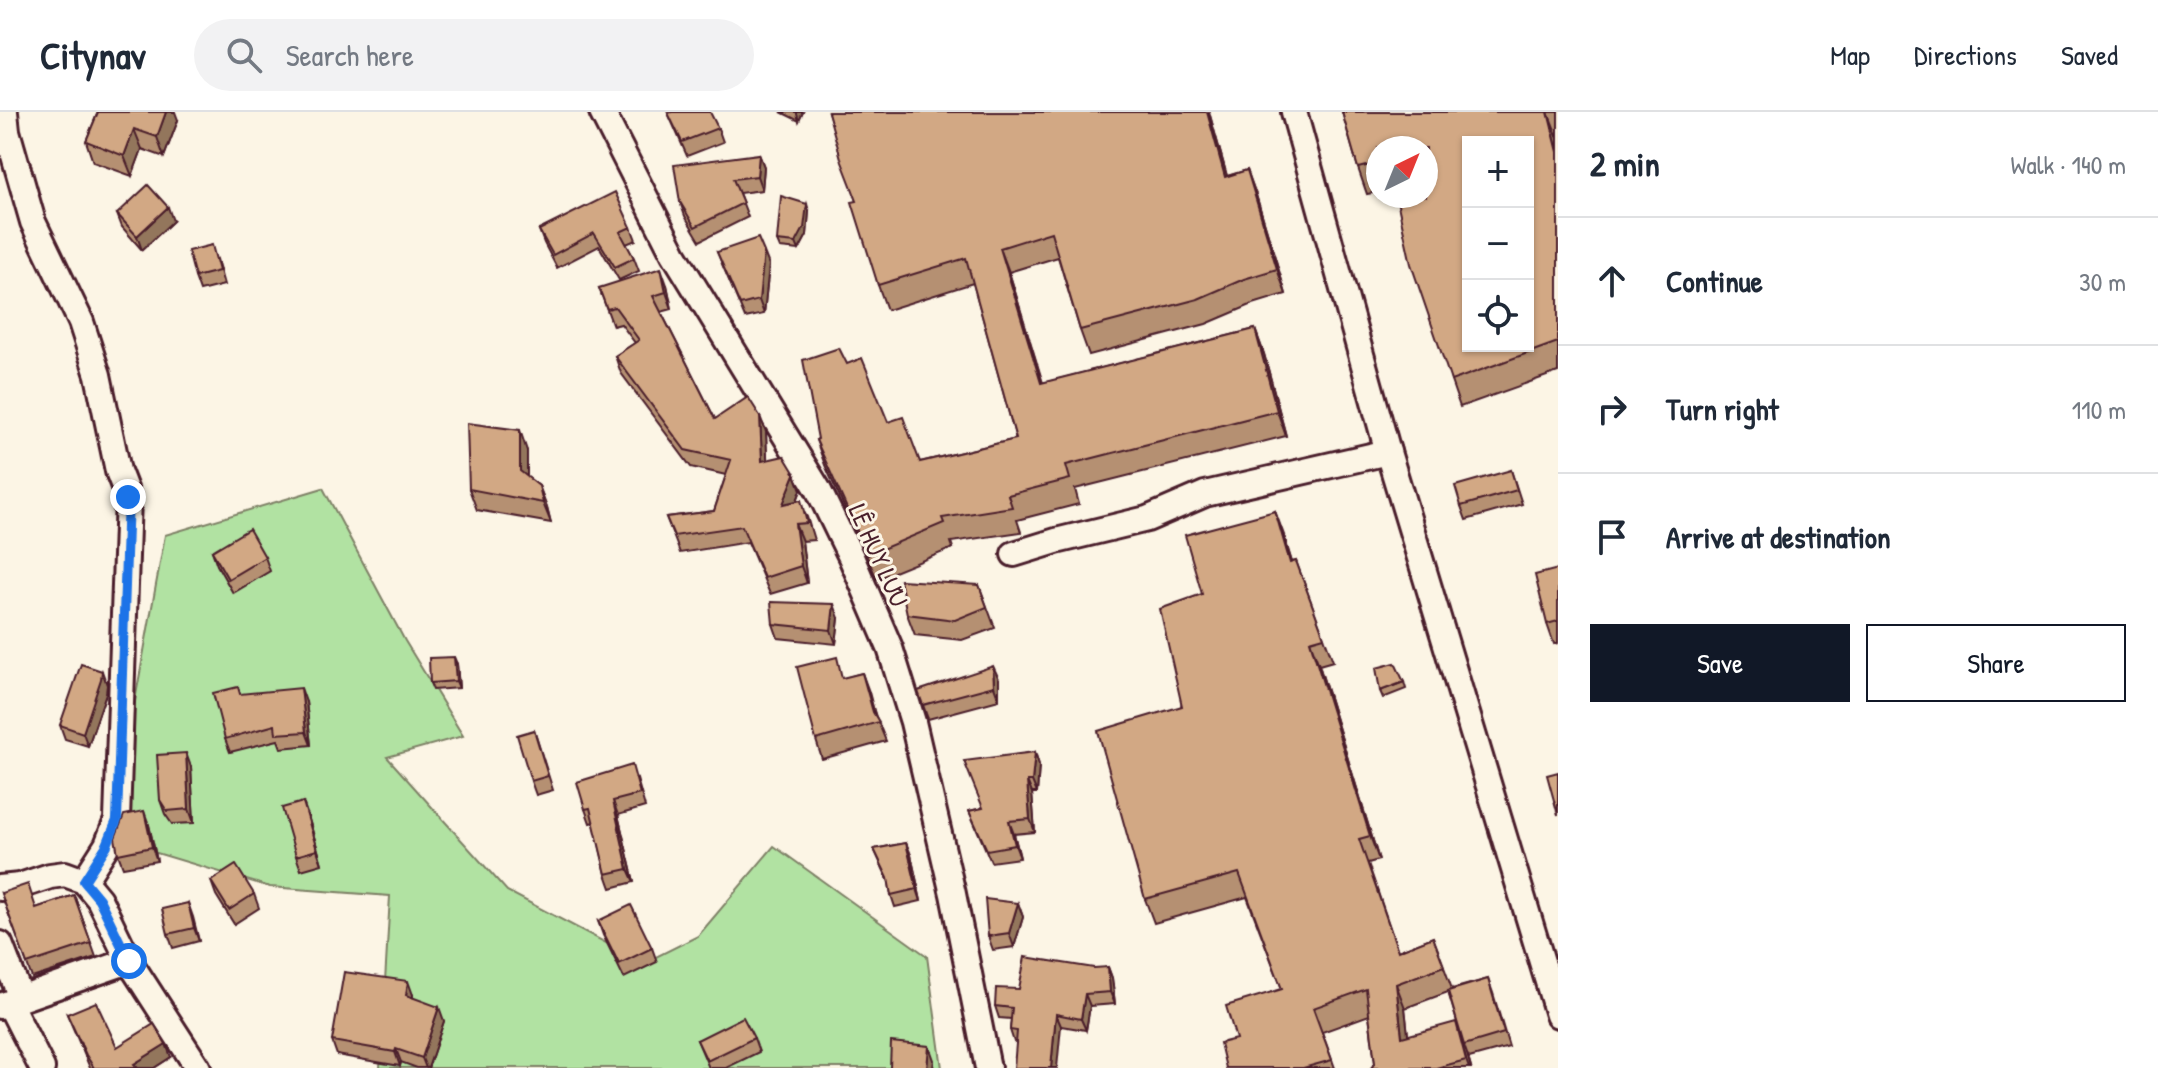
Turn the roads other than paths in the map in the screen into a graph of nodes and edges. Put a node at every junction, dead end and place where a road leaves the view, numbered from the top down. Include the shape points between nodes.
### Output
1 (5, 112) edge
2 (602, 112) edge
3 (1294, 112) edge
4 (1388, 452) junction
5 (1014, 554) dead end
6 (84, 881) junction
7 (0, 888) edge
8 (0, 944) edge
9 (129, 961) junction
10 (10, 1003) edge
11 (1558, 1015) edge
12 (42, 1068) edge
13 (198, 1068) edge
14 (988, 1068) edge

1 - 6 street via 33,222 81,322 98,375 128,497 117,820
2 - 14 street, LÊ HUY LƯU via 674,254 818,489 890,648 913,722
3 - 4 street
4 - 5 street via 1205,494 1147,519
4 - 11 street
6 - 7 street via 65,874
6 - 9 street via 99,899
8 - 10 street
9 - 10 street
9 - 13 street
10 - 12 street

